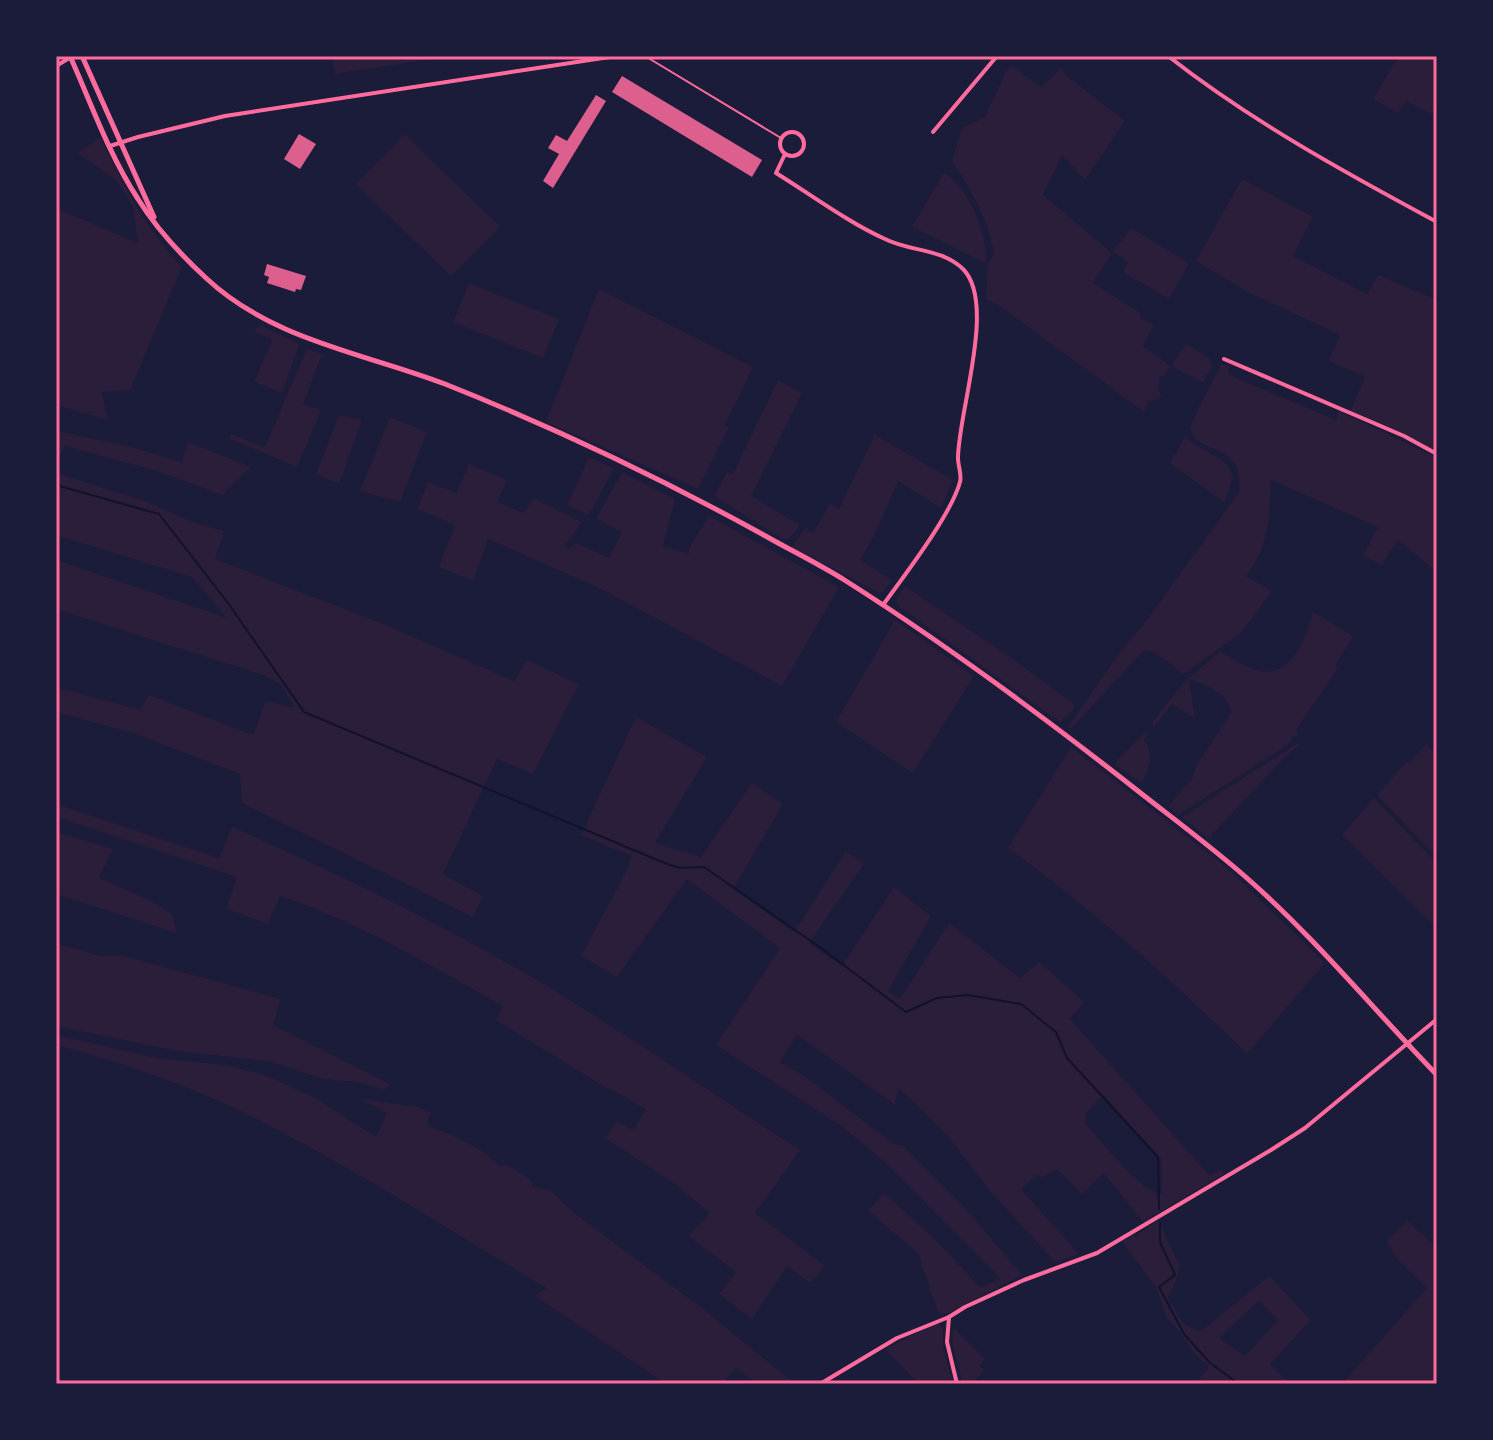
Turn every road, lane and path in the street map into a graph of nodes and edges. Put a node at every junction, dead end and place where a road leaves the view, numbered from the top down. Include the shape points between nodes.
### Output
1 (82, 56) edge
2 (616, 56) edge
3 (645, 56) edge
4 (997, 56) edge
5 (1168, 56) edge
6 (71, 57) edge
7 (56, 66) edge
8 (933, 132) dead end
9 (781, 138) junction
10 (120, 142) junction
11 (110, 146) junction
12 (785, 154) junction
13 (1437, 222) edge
14 (158, 225) junction
15 (1224, 359) dead end
16 (1437, 454) edge
17 (883, 605) junction
18 (1437, 1019) edge
19 (1408, 1045) junction
20 (1437, 1075) edge
21 (949, 1317) junction
22 (820, 1384) edge
23 (957, 1384) edge

1 - 10 main road
2 - 10 street via 225,116
3 - 9 lane
4 - 8 street
5 - 13 street via 1317,157
6 - 7 street
6 - 11 main road
9 - 12 street
9 - 12 street via 795,132 803,142 800,153
10 - 11 street
10 - 14 main road
11 - 14 main road via 137,199
12 - 17 street via 776,173 885,240 952,260 966,272 977,300 958,458 961,480
14 - 17 main road via 210,282 252,313 319,343 447,385 600,453 702,501
15 - 16 street
17 - 19 main road via 1071,739 1246,877
18 - 19 street
19 - 20 main road
19 - 21 street via 1305,1128 1178,1206 1097,1253 1024,1280
21 - 22 street via 897,1338
21 - 23 street via 947,1342

